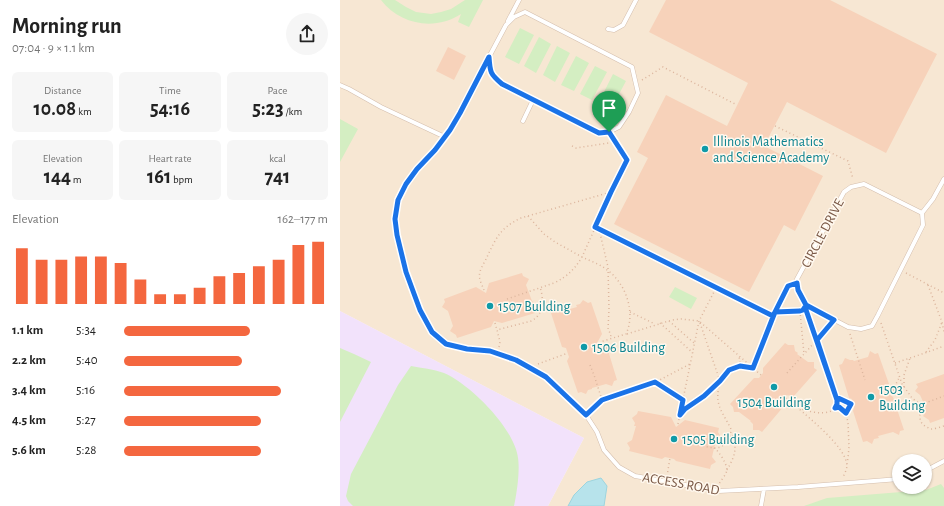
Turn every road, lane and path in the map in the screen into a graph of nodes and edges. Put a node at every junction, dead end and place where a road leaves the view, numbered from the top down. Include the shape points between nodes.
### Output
1 (519, 0) edge
2 (636, 0) edge
3 (506, 25) junction
4 (608, 29) dead end
5 (489, 57) junction
6 (636, 83) junction
7 (340, 85) edge
8 (533, 100) junction
9 (737, 105) dead end
10 (523, 121) dead end
11 (775, 126) dead end
12 (609, 132) junction
13 (444, 137) junction
14 (615, 142) junction
15 (572, 146) dead end
16 (944, 179) edge
17 (856, 186) junction
18 (611, 192) junction
19 (922, 213) junction
20 (528, 216) junction
21 (595, 227) junction
22 (599, 229) junction
23 (582, 257) junction
24 (608, 270) junction
25 (900, 271) junction
26 (797, 283) junction
27 (928, 285) junction
28 (540, 287) junction
29 (716, 288) junction
30 (484, 290) dead end
31 (944, 293) edge
32 (507, 299) dead end
33 (805, 306) junction
34 (800, 311) junction
35 (630, 312) junction
36 (775, 312) junction
37 (878, 315) junction
38 (773, 316) junction
39 (834, 320) junction
40 (669, 321) junction
41 (699, 322) junction
42 (942, 322) junction
43 (495, 323) dead end
44 (660, 323) junction
45 (656, 324) junction
46 (848, 327) junction
47 (496, 330) junction
48 (944, 332) edge
49 (626, 334) junction
50 (610, 339) junction
51 (817, 340) junction
52 (600, 342) dead end
53 (694, 344) junction
54 (944, 346) edge
55 (568, 353) dead end
56 (692, 353) junction
57 (498, 354) junction
58 (804, 354) junction
59 (925, 354) junction
60 (739, 356) junction
61 (910, 358) junction
62 (895, 363) junction
63 (690, 364) junction
64 (590, 365) dead end
65 (529, 367) junction
66 (737, 367) junction
67 (753, 368) junction
68 (787, 373) dead end
69 (762, 375) dead end
70 (900, 376) junction
71 (865, 380) dead end
72 (720, 381) junction
73 (655, 382) junction
74 (904, 387) junction
75 (889, 392) dead end
76 (944, 396) edge
77 (836, 397) junction
78 (786, 398) dead end
79 (602, 400) junction
80 (683, 400) junction
81 (923, 403) junction
82 (795, 406) junction
83 (835, 408) junction
84 (846, 413) junction
85 (586, 415) junction
86 (680, 415) junction
87 (678, 424) dead end
88 (944, 426) edge
89 (731, 429) junction
90 (691, 443) dead end
91 (714, 448) junction
92 (670, 458) dead end
93 (944, 461) edge
94 (847, 464) junction
95 (932, 467) edge
96 (727, 470) junction
97 (892, 480) edge
98 (666, 481) junction
99 (841, 484) junction
100 (764, 489) junction
101 (714, 490) junction
102 (761, 506) edge

1 - 3 lane, ACCESS ROAD
2 - 4 lane via 623,25 614,30
3 - 5 lane, ACCESS ROAD
3 - 6 lane via 524,12 632,67
5 - 8 lane via 492,76
5 - 13 lane, ACCESS ROAD via 460,113
6 - 9 path via 662,67
6 - 12 lane via 638,93 629,112 619,127
7 - 13 lane via 381,108
8 - 10 lane
8 - 12 lane via 599,133
11 - 17 path via 848,161
12 - 14 path
13 - 57 lane, ACCESS ROAD via 406,184 398,200 395,219 406,272 420,310 432,332 446,344
14 - 15 path via 576,148
14 - 18 path via 627,160
16 - 19 lane via 934,199
17 - 19 lane, CIRCLE DRIVE via 864,184
17 - 26 lane, CIRCLE DRIVE via 844,192
18 - 20 path
18 - 21 path
19 - 25 lane via 923,225
20 - 23 path via 544,234
20 - 30 path via 512,222 496,238 480,272
21 - 22 path
21 - 23 path
22 - 24 path
22 - 29 path
23 - 24 path
23 - 28 path via 567,276
24 - 35 path via 622,287
24 - 50 path
25 - 27 path
25 - 37 lane
26 - 33 lane, CIRCLE DRIVE
26 - 36 path via 788,286
27 - 31 path
27 - 42 path
28 - 32 path
28 - 47 path via 543,299 536,319
29 - 38 path
29 - 41 path
33 - 34 path
33 - 39 lane
33 - 51 path
34 - 36 path
34 - 58 path
35 - 45 path
35 - 49 path
36 - 38 path
37 - 46 lane via 872,326 862,329
37 - 62 path
38 - 67 path
39 - 46 lane
39 - 51 path
40 - 41 path via 681,319
40 - 44 path
40 - 53 path
41 - 53 path
41 - 60 path
41 - 72 path
42 - 48 path
42 - 59 path
43 - 47 path
44 - 45 path
44 - 56 path
45 - 49 path
46 - 71 path
47 - 57 path via 500,342
49 - 50 path
50 - 52 path
51 - 58 path
51 - 77 path
53 - 56 path
54 - 59 path
55 - 65 path
56 - 63 path
57 - 65 lane, ACCESS ROAD
58 - 68 path
59 - 61 path
60 - 66 path via 740,363
60 - 67 path
61 - 62 path
61 - 74 path via 904,375
62 - 70 path
63 - 73 path
63 - 80 path
64 - 79 path
65 - 85 lane, ACCESS ROAD via 546,377
66 - 67 path
66 - 72 path via 729,370
67 - 69 path
70 - 74 path
70 - 75 path via 893,390
72 - 86 path
72 - 89 path via 718,404
73 - 79 path
73 - 80 path
74 - 81 path via 912,398
76 - 81 path
77 - 83 path
77 - 84 path via 852,404
78 - 82 path
79 - 85 path
80 - 86 path
81 - 88 path via 920,421 931,429
82 - 83 path via 823,413
82 - 94 path via 840,448
83 - 84 path via 839,407
84 - 94 path via 849,447
85 - 98 lane, ACCESS ROAD via 597,432 604,450 619,467 635,476
86 - 87 path
89 - 91 path via 727,442
89 - 96 path via 736,449
90 - 91 path
91 - 96 path via 718,450
92 - 98 path
93 - 95 lane
94 - 99 path
96 - 101 path
97 - 99 lane, ACCESS ROAD
98 - 101 lane, ACCESS ROAD
99 - 100 lane, ACCESS ROAD
100 - 101 lane, ACCESS ROAD
100 - 102 lane

